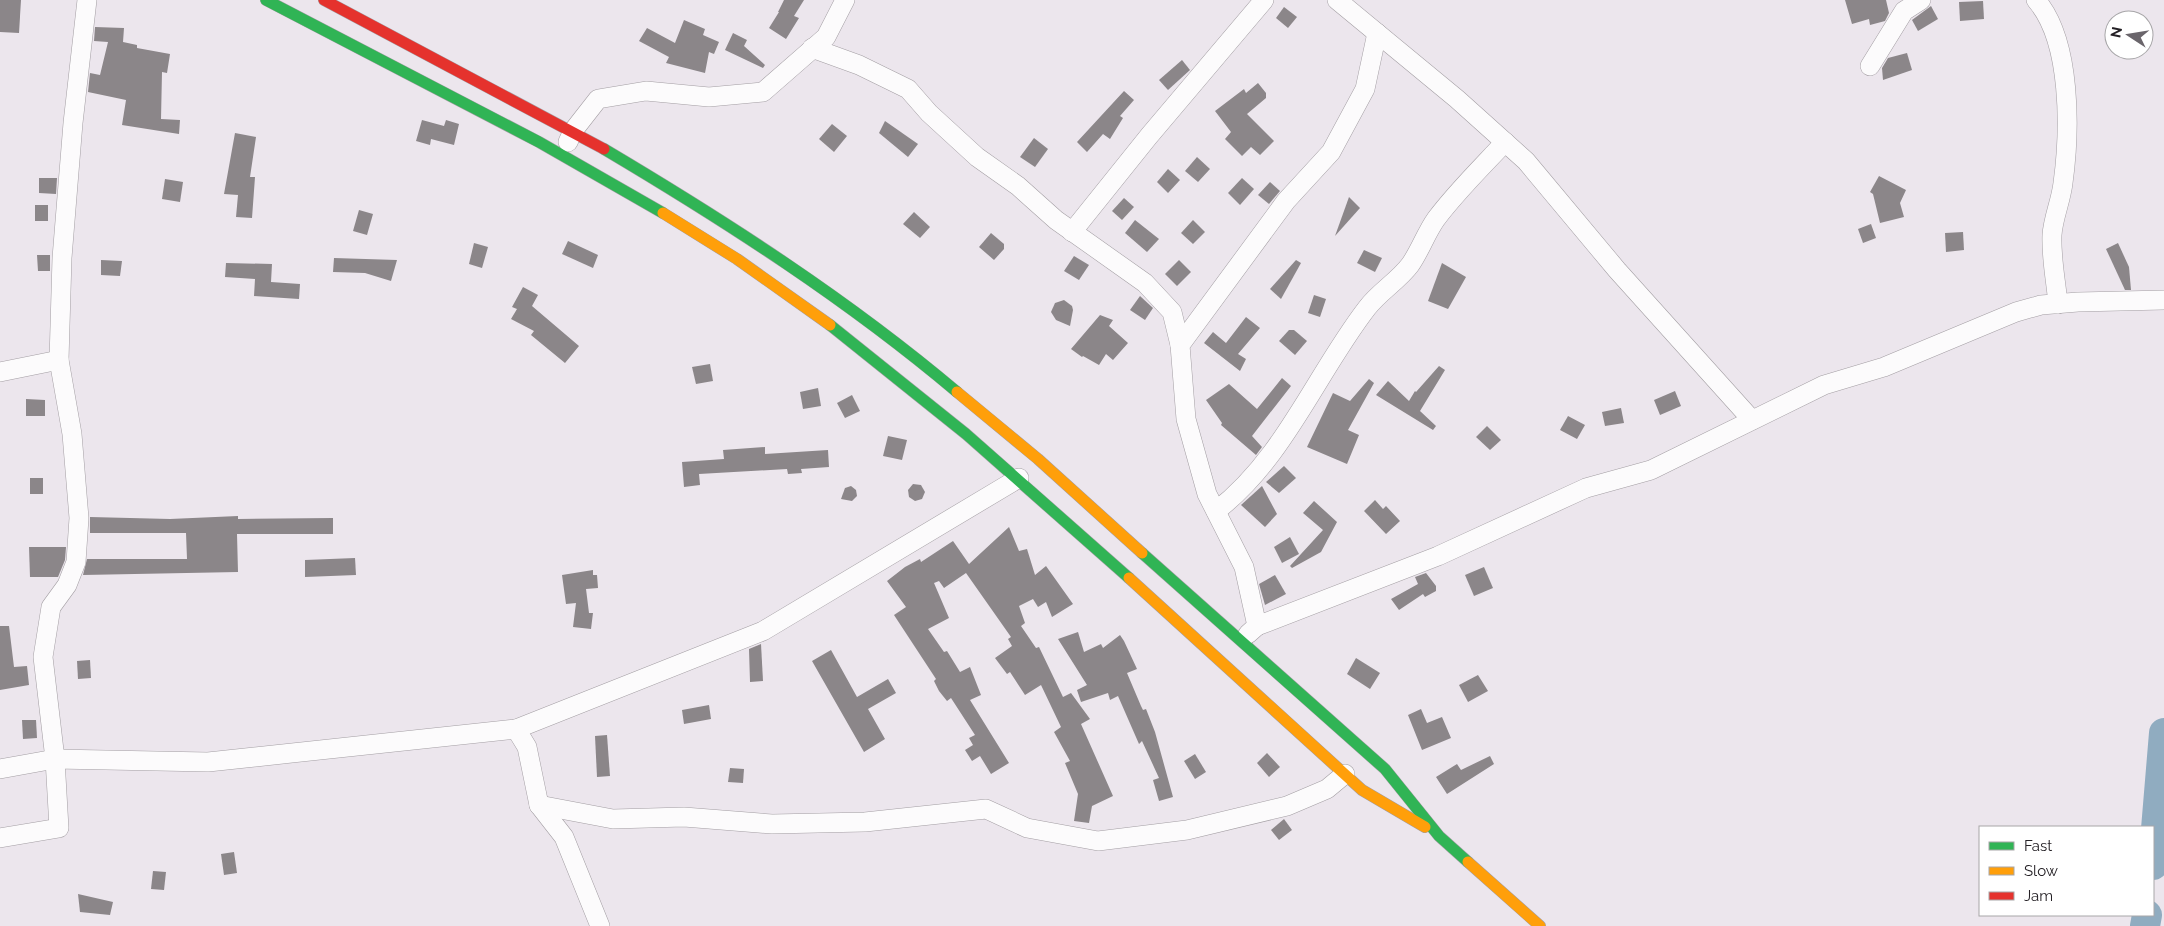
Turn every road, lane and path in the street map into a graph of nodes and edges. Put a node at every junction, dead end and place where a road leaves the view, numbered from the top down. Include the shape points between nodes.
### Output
1 (87, 0) edge
2 (266, 0) edge
3 (324, 0) edge
4 (845, 0) edge
5 (1264, 0) edge
6 (1337, 0) edge
7 (1921, 0) edge
8 (2036, 0) edge
9 (1377, 33) junction
10 (812, 48) junction
11 (1870, 66) dead end
12 (573, 131) junction
13 (1505, 142) junction
14 (563, 153) junction
15 (1072, 232) junction
16 (2164, 300) edge
17 (2058, 304) junction
18 (1180, 345) junction
19 (59, 360) junction
20 (0, 372) edge
21 (1752, 420) junction
22 (1019, 478) junction
23 (1216, 511) junction
24 (1257, 626) junction
25 (1238, 641) junction
26 (1221, 662) junction
27 (516, 729) junction
28 (55, 758) junction
29 (0, 769) edge
30 (1345, 774) junction
31 (538, 805) junction
32 (1439, 836) junction
33 (0, 838) edge
34 (600, 926) edge
35 (1540, 926) edge

1 - 19 street via 62,258
2 - 14 main road
3 - 12 main road
4 - 10 street via 826,37
5 - 15 street
6 - 9 street
7 - 11 street via 1904,11
8 - 17 street via 2043,8 2061,55 2068,104 2063,184 2052,235
9 - 13 street
9 - 18 street via 1365,89 1330,152 1286,201
10 - 12 street via 763,92 709,97 646,91 598,100
10 - 15 street via 859,65 908,89 977,157 1018,186
12 - 14 street
12 - 25 main road via 698,205 815,284 930,369 1038,459
13 - 21 street via 1526,161 1617,270
13 - 23 street via 1436,220 1411,264 1368,306 1307,403 1264,462 1230,501
14 - 22 main road via 684,225 800,302 914,390
15 - 18 street via 1145,283 1172,312
16 - 17 street
17 - 21 street via 2041,305 1990,322 1884,367 1824,385
18 - 23 street via 1186,419 1207,494
19 - 20 street
19 - 28 street via 72,434 79,518 76,562 67,584 51,607 44,658
21 - 24 street via 1651,470 1586,488 1438,556
22 - 26 main road
22 - 27 street via 763,631
23 - 24 street via 1244,566
24 - 25 street
25 - 26 street
25 - 32 main road via 1386,769
26 - 30 main road
27 - 28 street via 208,762
27 - 31 street via 527,747
28 - 29 street
28 - 33 street via 59,828
30 - 31 street via 1327,789 1287,806 1187,830 1098,841 1027,828 986,809 865,822 772,824 684,817 613,819
30 - 32 main road via 1362,790
31 - 34 street via 564,836
32 - 35 main road

